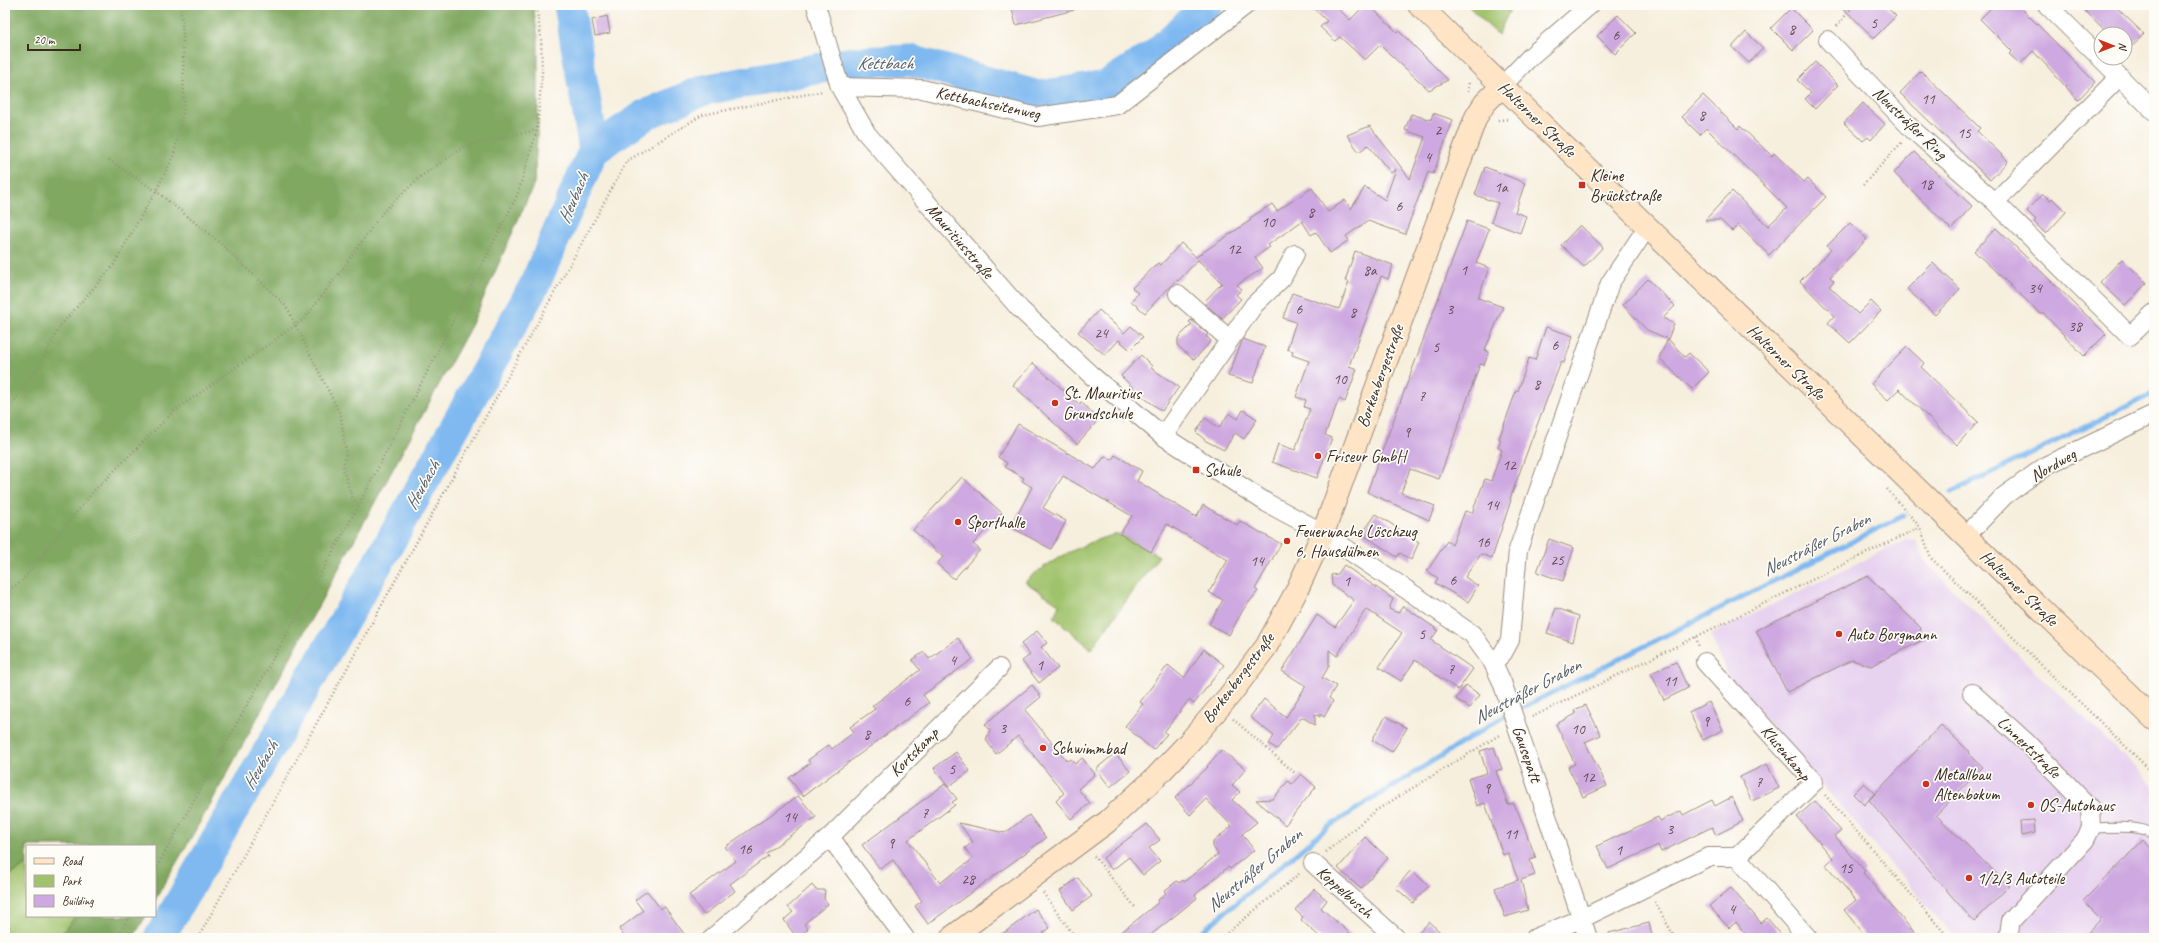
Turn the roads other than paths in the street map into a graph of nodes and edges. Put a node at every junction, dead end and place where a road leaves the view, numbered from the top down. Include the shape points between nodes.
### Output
1 (816, 5) edge
2 (1246, 5) edge
3 (1419, 5) edge
4 (1590, 5) edge
5 (2047, 5) edge
6 (1828, 40) road end
7 (2120, 77) junction
8 (838, 82) junction
9 (1496, 92) junction
10 (2154, 111) edge
11 (1995, 202) junction
12 (1648, 226) junction
13 (1295, 254) dead end
14 (1178, 294) dead end
15 (2154, 312) edge
16 (1230, 340) junction
17 (2154, 414) edge
18 (1163, 436) junction
19 (1322, 533) junction
20 (1966, 536) junction
21 (1705, 662) dead end
22 (1493, 663) junction
23 (998, 668) dead end
24 (1972, 693) dead end
25 (2154, 719) edge
26 (2091, 828) junction
27 (2154, 834) edge
28 (830, 837) junction
29 (1737, 857) junction
30 (1313, 863) road end
31 (1583, 918) junction
32 (712, 938) edge
33 (905, 938) edge
34 (951, 938) edge
35 (1396, 938) edge
36 (1535, 938) edge
37 (1588, 938) edge
38 (1808, 938) edge
39 (2008, 938) edge

1 - 8 street, Mauritiusstraße
2 - 8 street, Kettbachseitenweg via 1117,105 1038,117 922,89
3 - 9 street, Halterner Straße
4 - 9 street via 1531,56
5 - 7 street
6 - 11 street, Neusträßer Ring via 1913,130
7 - 10 street
7 - 11 street
8 - 18 street, Mauritiusstraße via 867,134 1020,309 1091,375
9 - 12 street, Halterner Straße
9 - 19 street, Borkenbergestraße via 1476,117
11 - 15 street, Neusträßer Ring via 2130,336
12 - 20 street, Halterner Straße
12 - 22 street via 1610,283 1518,550 1510,640 1503,653
13 - 16 street via 1282,278 1254,305
14 - 16 street
16 - 18 street
17 - 20 street, Nordweg via 2047,465 2004,496
18 - 19 street, Mauritiusstraße via 1267,503
19 - 22 street, Gausepatt via 1472,634
19 - 34 street, Borkenbergestraße via 1296,592 1266,646 1219,707 1156,777 1106,822
20 - 25 street, Halterner Straße
21 - 29 street, Klusenkamp via 1814,782
22 - 31 street, Gausepatt via 1517,723
23 - 28 street, Kortskamp
24 - 26 street, Linnertstraße via 2027,743 2090,808
26 - 27 lane via 2131,827
26 - 39 street via 2085,840 2011,921
28 - 32 street, Kortskamp
28 - 33 street
29 - 31 street via 1708,857
29 - 38 street
30 - 35 street, Koppelbusch
31 - 36 street
31 - 37 street, Gausepatt

